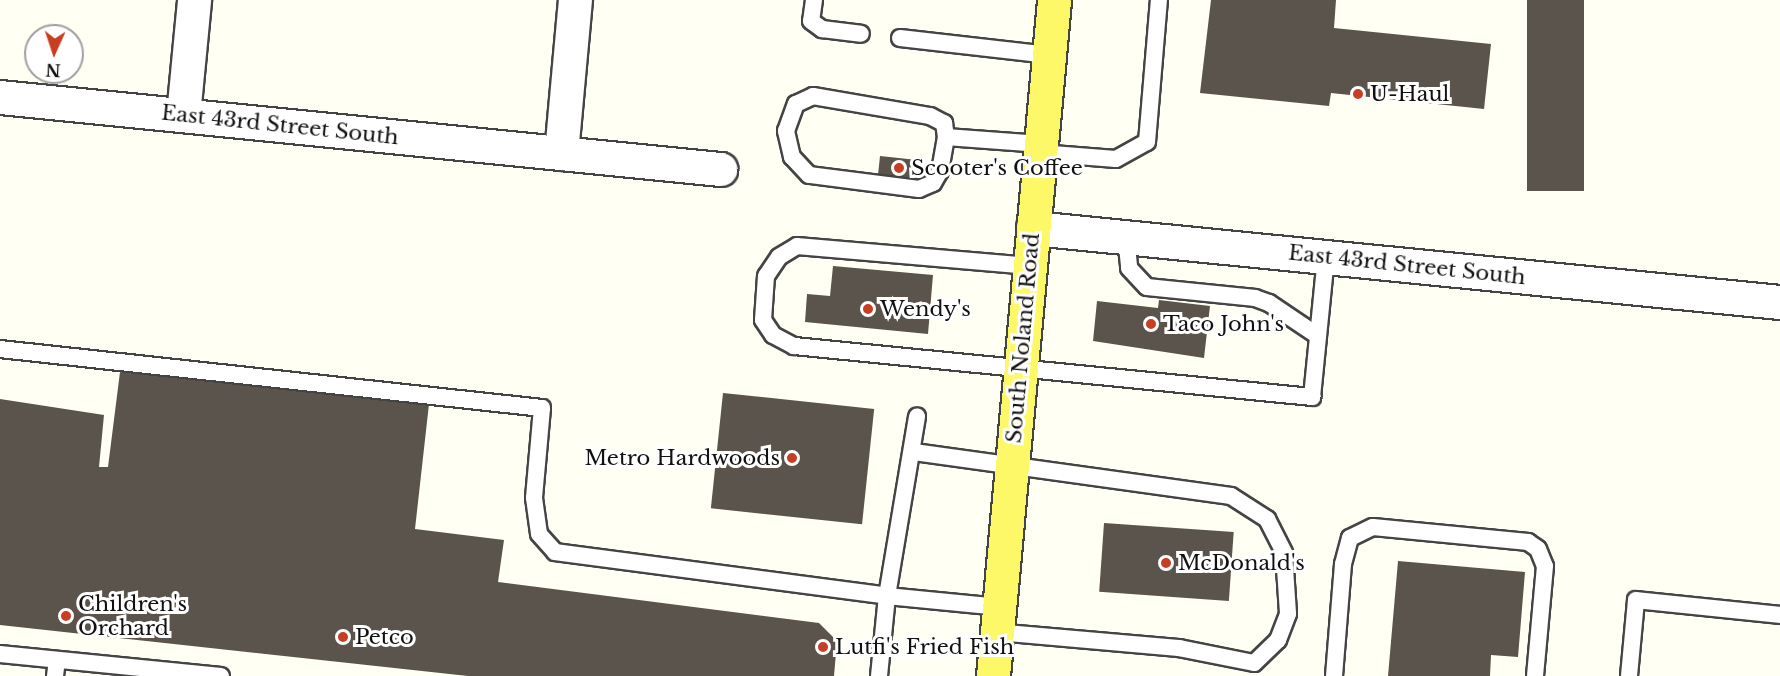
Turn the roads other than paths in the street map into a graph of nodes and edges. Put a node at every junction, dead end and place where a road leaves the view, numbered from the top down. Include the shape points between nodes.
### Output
1 (194, 0) edge
2 (576, 0) edge
3 (814, 0) edge
4 (1054, 0) edge
5 (1159, 0) edge
6 (861, 34) dead end
7 (900, 38) dead end
8 (1049, 55) junction
9 (0, 97) edge
10 (183, 115) junction
11 (946, 137) junction
12 (1041, 148) junction
13 (561, 153) junction
14 (720, 169) dead end
15 (1033, 228) junction
16 (1126, 237) junction
17 (1326, 258) junction
18 (1030, 266) junction
19 (1779, 295) edge
20 (1318, 336) junction
21 (0, 349) edge
22 (1021, 366) junction
23 (917, 416) dead end
24 (914, 452) junction
25 (1012, 467) junction
26 (887, 596) junction
27 (1780, 615) edge
28 (998, 620) junction
29 (0, 654) edge
30 (56, 668) edge
31 (1254, 670) edge
32 (221, 676) edge
33 (879, 676) edge
34 (993, 676) edge
35 (1334, 676) edge
36 (1535, 676) edge
37 (1629, 676) edge

1 - 10 street
2 - 13 street
3 - 6 lane via 811,21 822,29
4 - 8 main road, South Noland Road
5 - 12 lane via 1147,142 1116,159
7 - 8 lane
8 - 12 main road, South Noland Road
9 - 10 street, East 43rd Street South
10 - 13 street, East 43rd Street South
11 - 11 lane via 940,171 933,183 919,189 809,175 792,157 786,131 796,104 813,96 930,116 944,123
11 - 12 lane
12 - 15 main road, South Noland Road
13 - 14 street, East 43rd Street South
15 - 16 street, East 43rd Street South
15 - 18 main road, South Noland Road
16 - 17 street, East 43rd Street South
16 - 20 lane via 1129,268 1147,287 1255,298
17 - 19 street, East 43rd Street South
17 - 20 lane
18 - 22 main road, South Noland Road
18 - 22 lane via 797,246 779,257 766,276 762,320 773,335 794,346
20 - 22 lane via 1312,397
21 - 26 lane via 542,408 534,498 538,534 555,552
22 - 25 main road, South Noland Road
23 - 24 lane
24 - 25 lane
24 - 26 lane
25 - 28 main road, South Noland Road
25 - 31 lane via 1231,496 1267,519 1284,553 1288,614 1278,640
26 - 28 lane
26 - 33 lane
27 - 37 lane via 1636,600
28 - 31 lane via 1179,648
28 - 34 main road, South Noland Road
29 - 30 lane
30 - 32 lane
35 - 36 lane via 1343,564 1350,538 1373,527 1528,542 1538,549 1545,566

